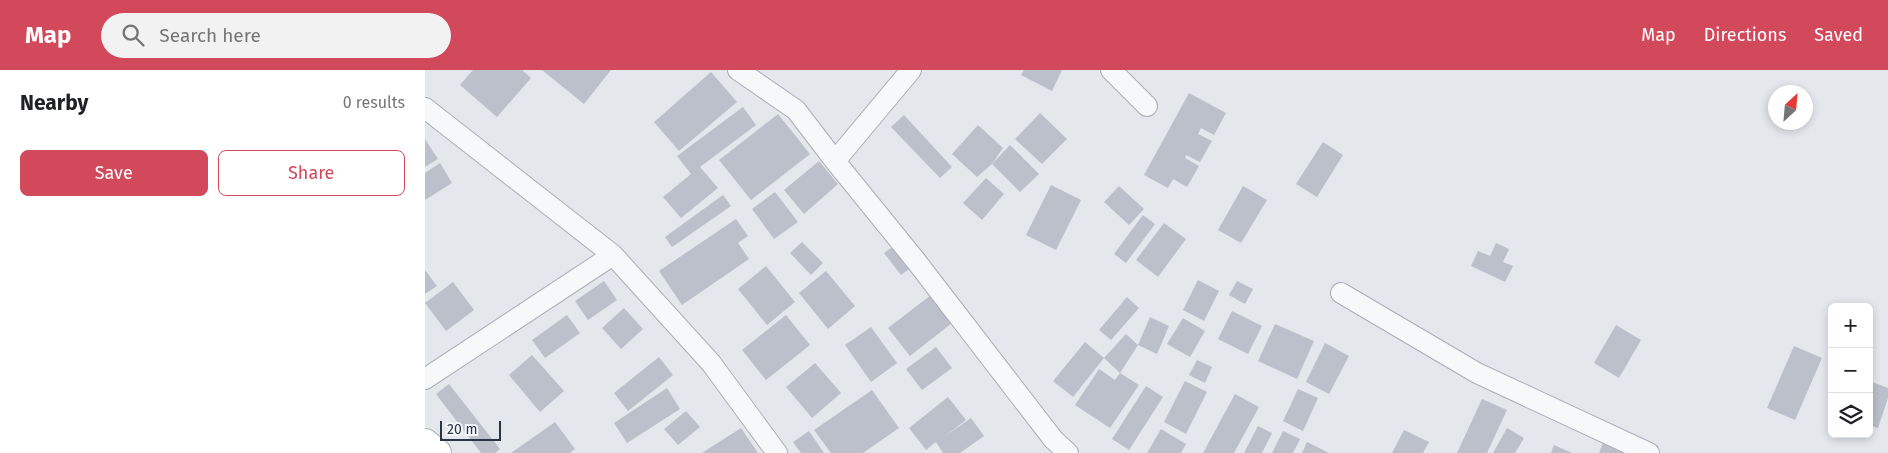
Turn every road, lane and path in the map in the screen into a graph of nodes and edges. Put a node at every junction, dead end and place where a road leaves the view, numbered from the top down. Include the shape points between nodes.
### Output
1 (738, 70) edge
2 (911, 70) edge
3 (1111, 70) edge
4 (1147, 106) dead end
5 (425, 108) edge
6 (835, 161) junction
7 (613, 254) junction
8 (1341, 293) dead end
9 (425, 379) edge
10 (425, 443) edge
11 (437, 453) edge
12 (777, 453) edge
13 (1068, 453) edge
14 (1649, 453) edge

1 - 6 street via 796,110
2 - 6 street
3 - 4 street
5 - 7 street
6 - 13 street via 917,261 1047,432
7 - 9 street
7 - 12 street via 711,363
8 - 14 street via 1477,372
10 - 11 street

